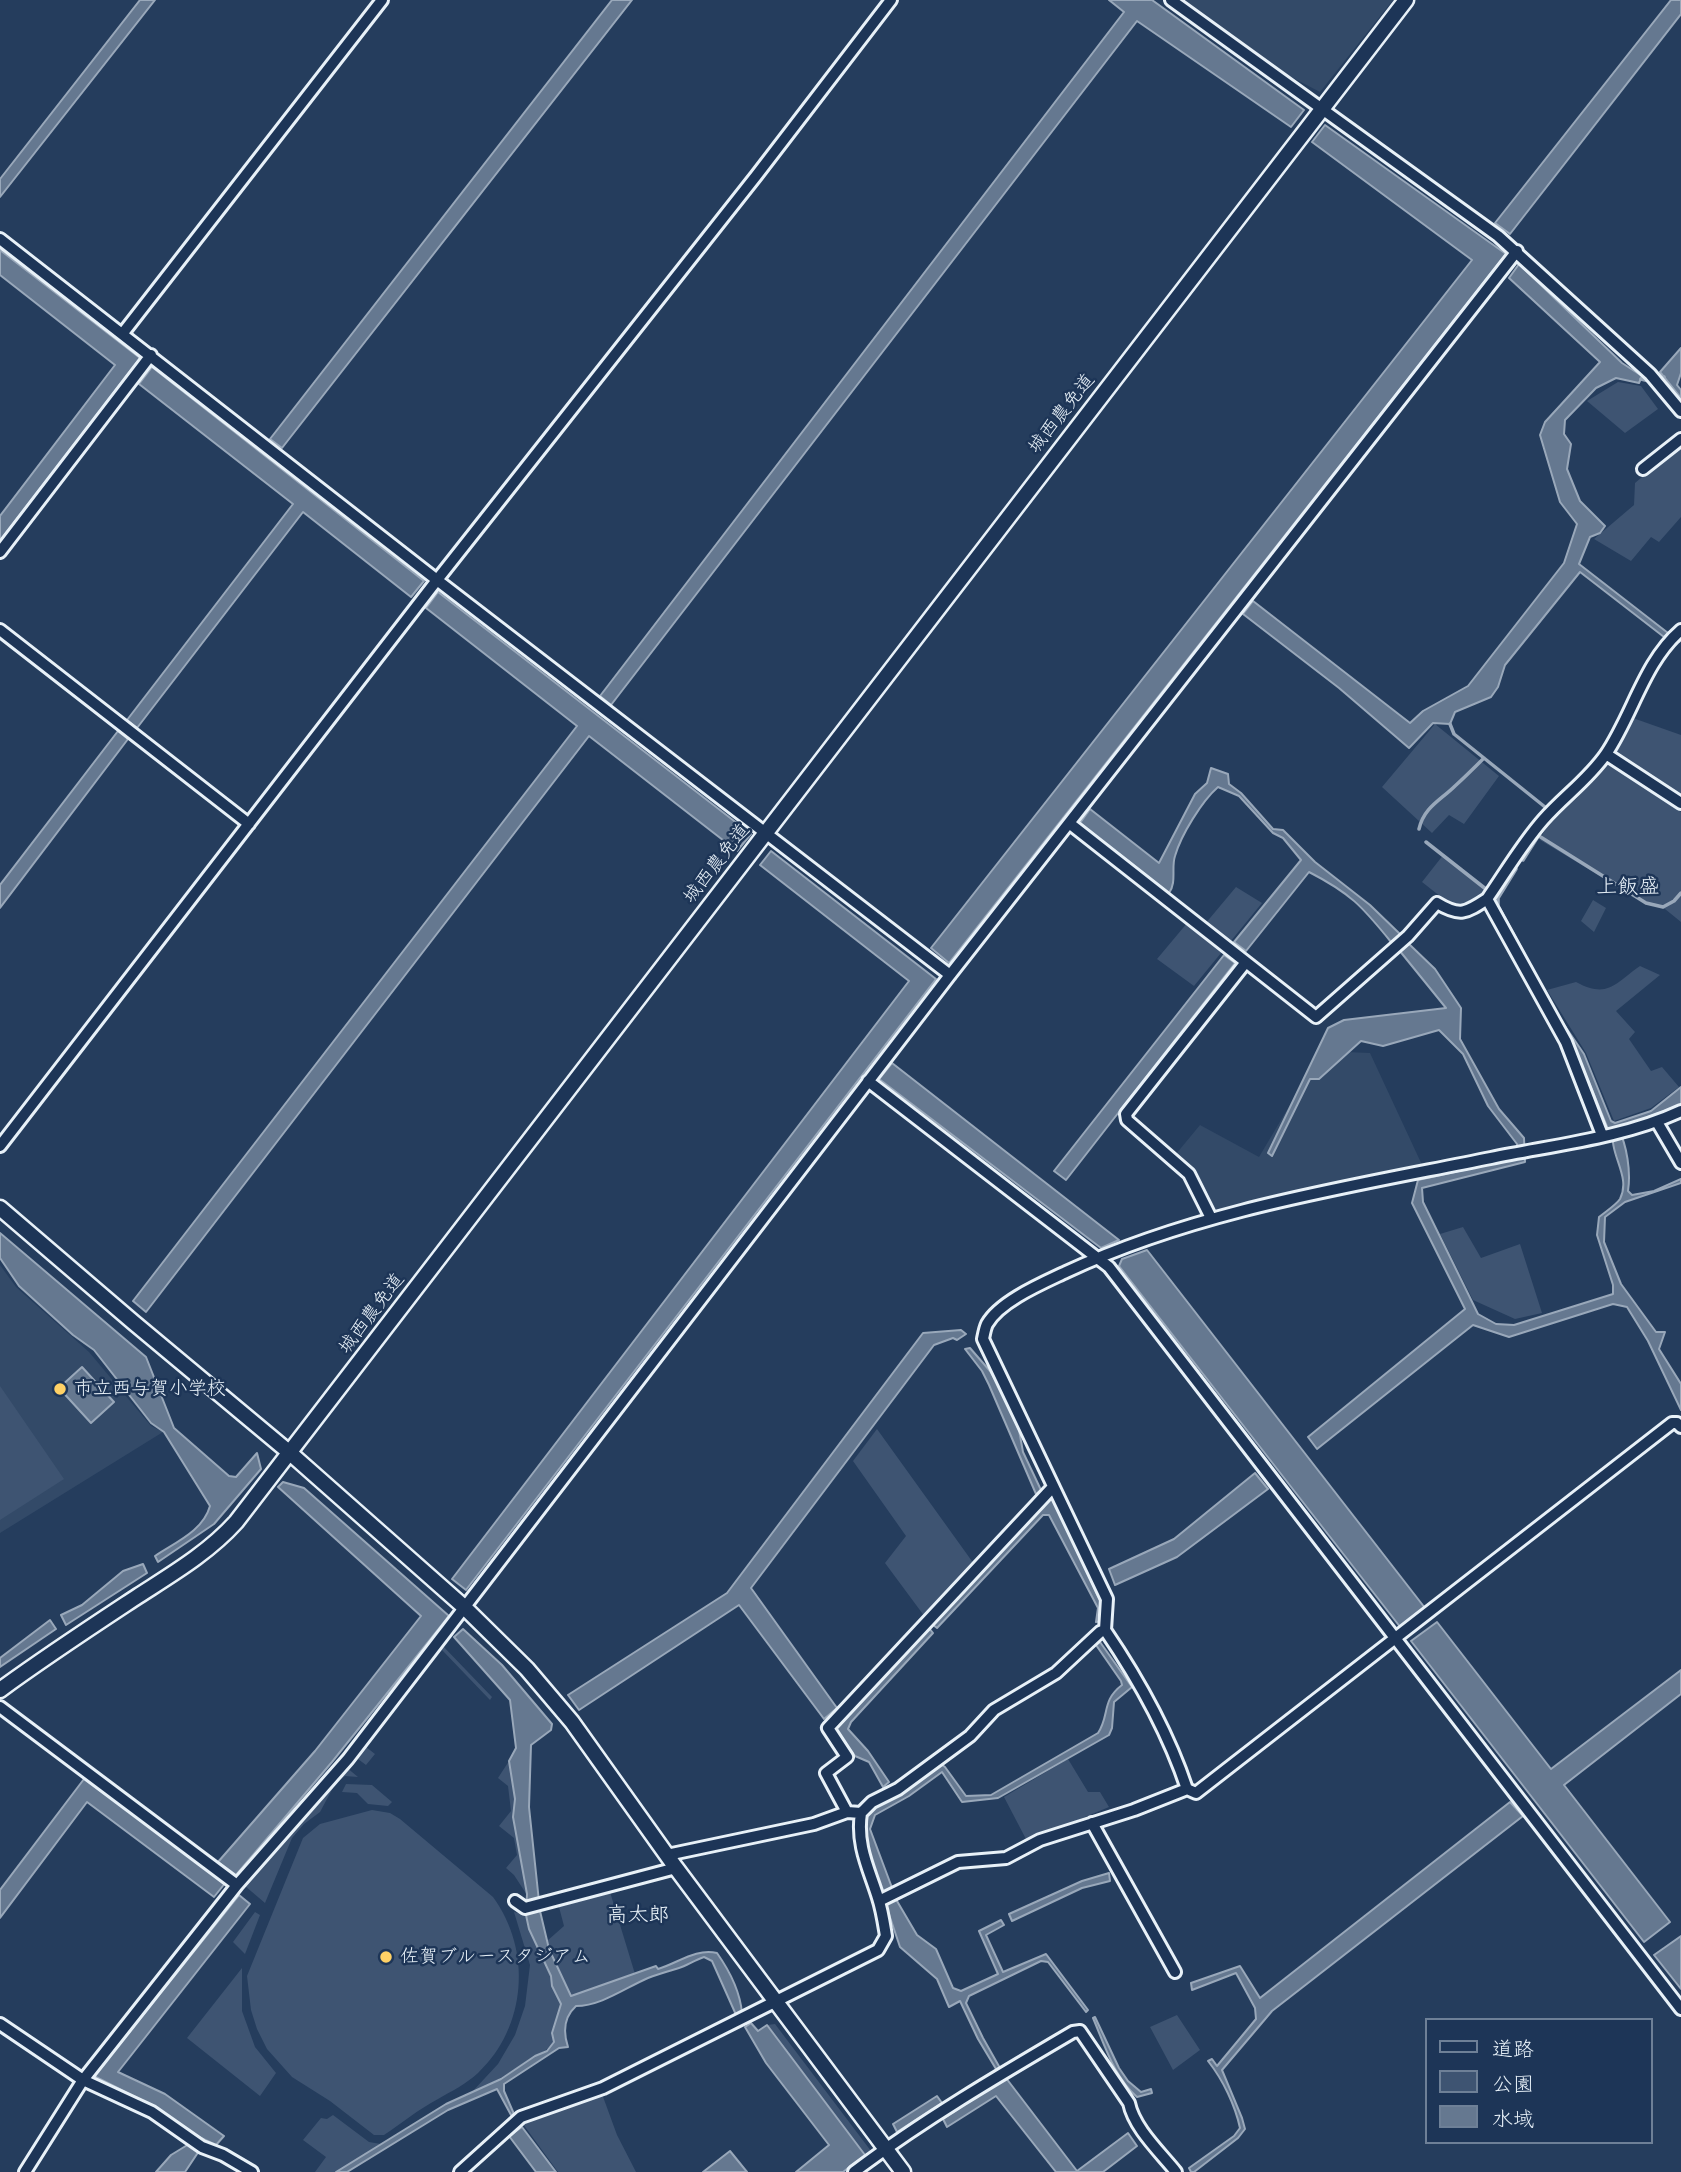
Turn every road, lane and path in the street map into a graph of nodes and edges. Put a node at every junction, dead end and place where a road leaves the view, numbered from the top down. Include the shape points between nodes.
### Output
1 (382, 0) edge
2 (891, 0) edge
3 (1171, 0) edge
4 (1406, 0) edge
5 (1322, 109) junction
6 (0, 239) edge
7 (1517, 251) junction
8 (122, 333) junction
9 (151, 355) junction
10 (1681, 411) edge
11 (1681, 439) edge
12 (1643, 468) dead end
13 (0, 552) edge
14 (437, 580) junction
15 (1681, 630) edge
16 (2, 636) edge
17 (1606, 754) junction
18 (1681, 803) edge
19 (1069, 823) junction
20 (249, 824) junction
21 (766, 833) junction
22 (1487, 899) junction
23 (1246, 962) junction
24 (950, 975) junction
25 (868, 1081) junction
26 (1681, 1111) edge
27 (1657, 1122) junction
28 (1612, 1133) junction
29 (0, 1146) edge
30 (1681, 1163) edge
31 (0, 1208) edge
32 (1211, 1218) junction
33 (1098, 1257) junction
34 (1681, 1427) edge
35 (290, 1453) junction
36 (1054, 1487) junction
37 (463, 1606) junction
38 (1105, 1630) junction
39 (1397, 1638) junction
40 (0, 1690) edge
41 (0, 1707) edge
42 (1187, 1789) junction
43 (847, 1812) junction
44 (861, 1813) junction
45 (1092, 1823) junction
46 (667, 1855) junction
47 (676, 1868) junction
48 (237, 1885) junction
49 (881, 1900) junction
50 (515, 1901) dead end
51 (1175, 1972) dead end
52 (775, 2003) junction
53 (1681, 2009) edge
54 (0, 2024) edge
55 (83, 2080) junction
56 (885, 2149) junction
57 (25, 2172) edge
58 (252, 2172) edge
59 (460, 2172) edge
60 (854, 2172) edge
61 (903, 2172) edge
62 (1176, 2172) edge

1 - 8 street
2 - 14 street
3 - 5 street
4 - 5 street, 城西農免道
5 - 7 street
5 - 21 street, 城西農免道
6 - 8 street
7 - 10 street via 1654,378
7 - 19 street
8 - 9 street
9 - 13 street
9 - 14 street
11 - 12 street
14 - 20 street
14 - 21 street
15 - 17 street via 1654,663
16 - 20 street
17 - 18 street
17 - 22 street via 1543,820
19 - 23 street
19 - 24 street
20 - 29 street
21 - 24 street
21 - 35 street, 城西農免道
22 - 23 street via 1469,911 1452,913 1437,903 1408,936 1316,1017
22 - 28 street
23 - 32 street via 1126,1114 1127,1120 1189,1174
24 - 25 street
25 - 33 street
25 - 37 street
26 - 27 street
27 - 28 street
27 - 30 street
28 - 32 street
31 - 35 street
32 - 33 street
33 - 36 street via 1001,1308 987,1324 983,1339
33 - 39 street
34 - 39 street via 1672,1423
35 - 37 street
35 - 40 street, 城西農免道 via 220,1540
36 - 38 street via 1107,1599
36 - 43 street via 828,1728 847,1757 826,1773
37 - 46 street via 555,1701
37 - 48 street via 348,1759
38 - 42 street via 1137,1678 1175,1753
38 - 44 street via 1056,1673 994,1710 970,1736
39 - 42 street via 1196,1793
39 - 53 street
41 - 48 street
42 - 45 street
43 - 44 street
43 - 46 street via 814,1825
44 - 49 street via 861,1851
45 - 49 street via 1040,1840 1006,1858 958,1863
45 - 51 street
46 - 47 street
47 - 50 street via 525,1908
47 - 52 street
48 - 55 street
49 - 52 street via 886,1936 878,1951
52 - 56 street
52 - 59 street via 603,2088 521,2117
54 - 55 street
55 - 57 street
55 - 58 street via 152,2112 202,2147
56 - 60 street
56 - 61 street
56 - 62 street via 998,2075 1080,2031 1144,2132

